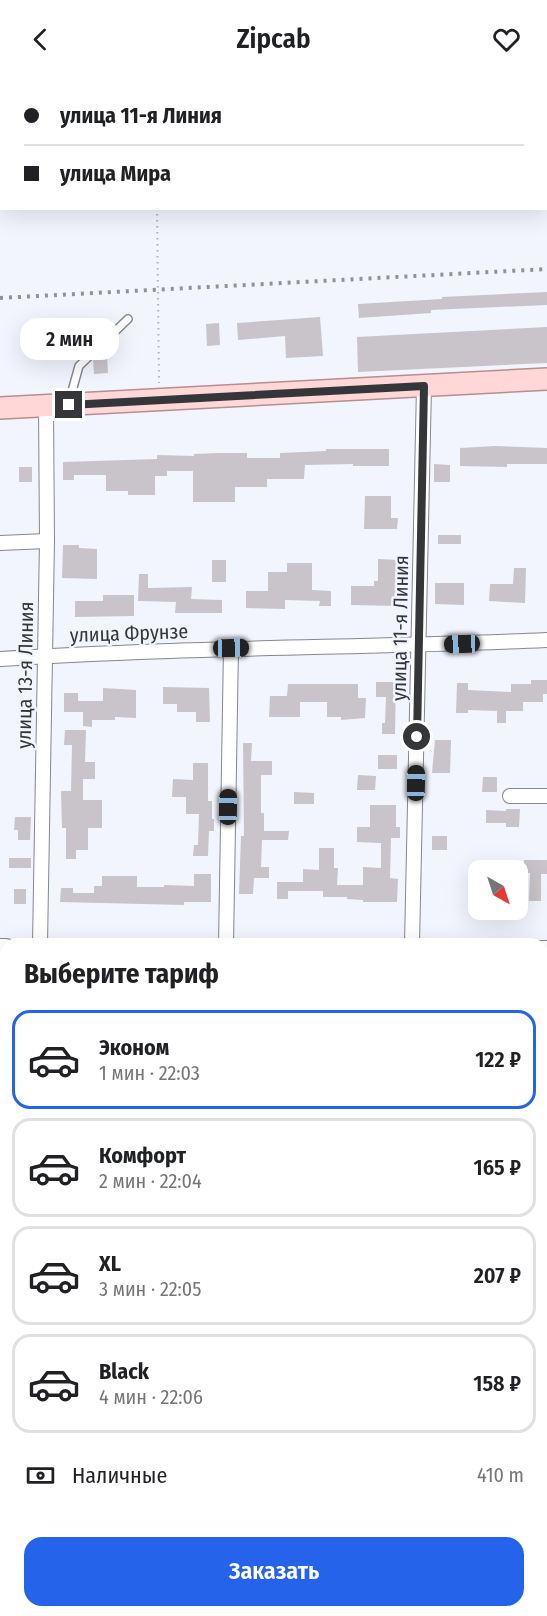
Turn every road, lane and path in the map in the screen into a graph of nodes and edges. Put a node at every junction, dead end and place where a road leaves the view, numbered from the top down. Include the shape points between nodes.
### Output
1 (157, 210) edge
2 (128, 319) dead end
3 (547, 379) edge
4 (424, 386) junction
5 (159, 399) junction
6 (69, 405) junction
7 (46, 406) junction
8 (0, 408) edge
9 (47, 541) junction
10 (0, 543) edge
11 (547, 640) edge
12 (419, 645) junction
13 (231, 648) junction
14 (46, 656) junction
15 (0, 659) edge
16 (510, 796) dead end
17 (547, 796) edge
18 (40, 938) edge
19 (226, 938) edge
20 (412, 938) edge

1 - 5 path
2 - 6 lane via 79,366
3 - 4 main road
4 - 5 main road
4 - 12 street, улица 11-я Линия
5 - 6 main road
6 - 7 main road
7 - 8 main road
7 - 9 street, улица 13-я Линия
9 - 10 street
9 - 14 street, улица 13-я Линия
11 - 12 street, улица Фрунзе
12 - 13 street, улица Фрунзе
12 - 20 street, улица 11-я Линия
13 - 14 street, улица Фрунзе
13 - 19 street
14 - 15 street, улица Фрунзе
14 - 18 street, улица 13-я Линия
16 - 17 street

